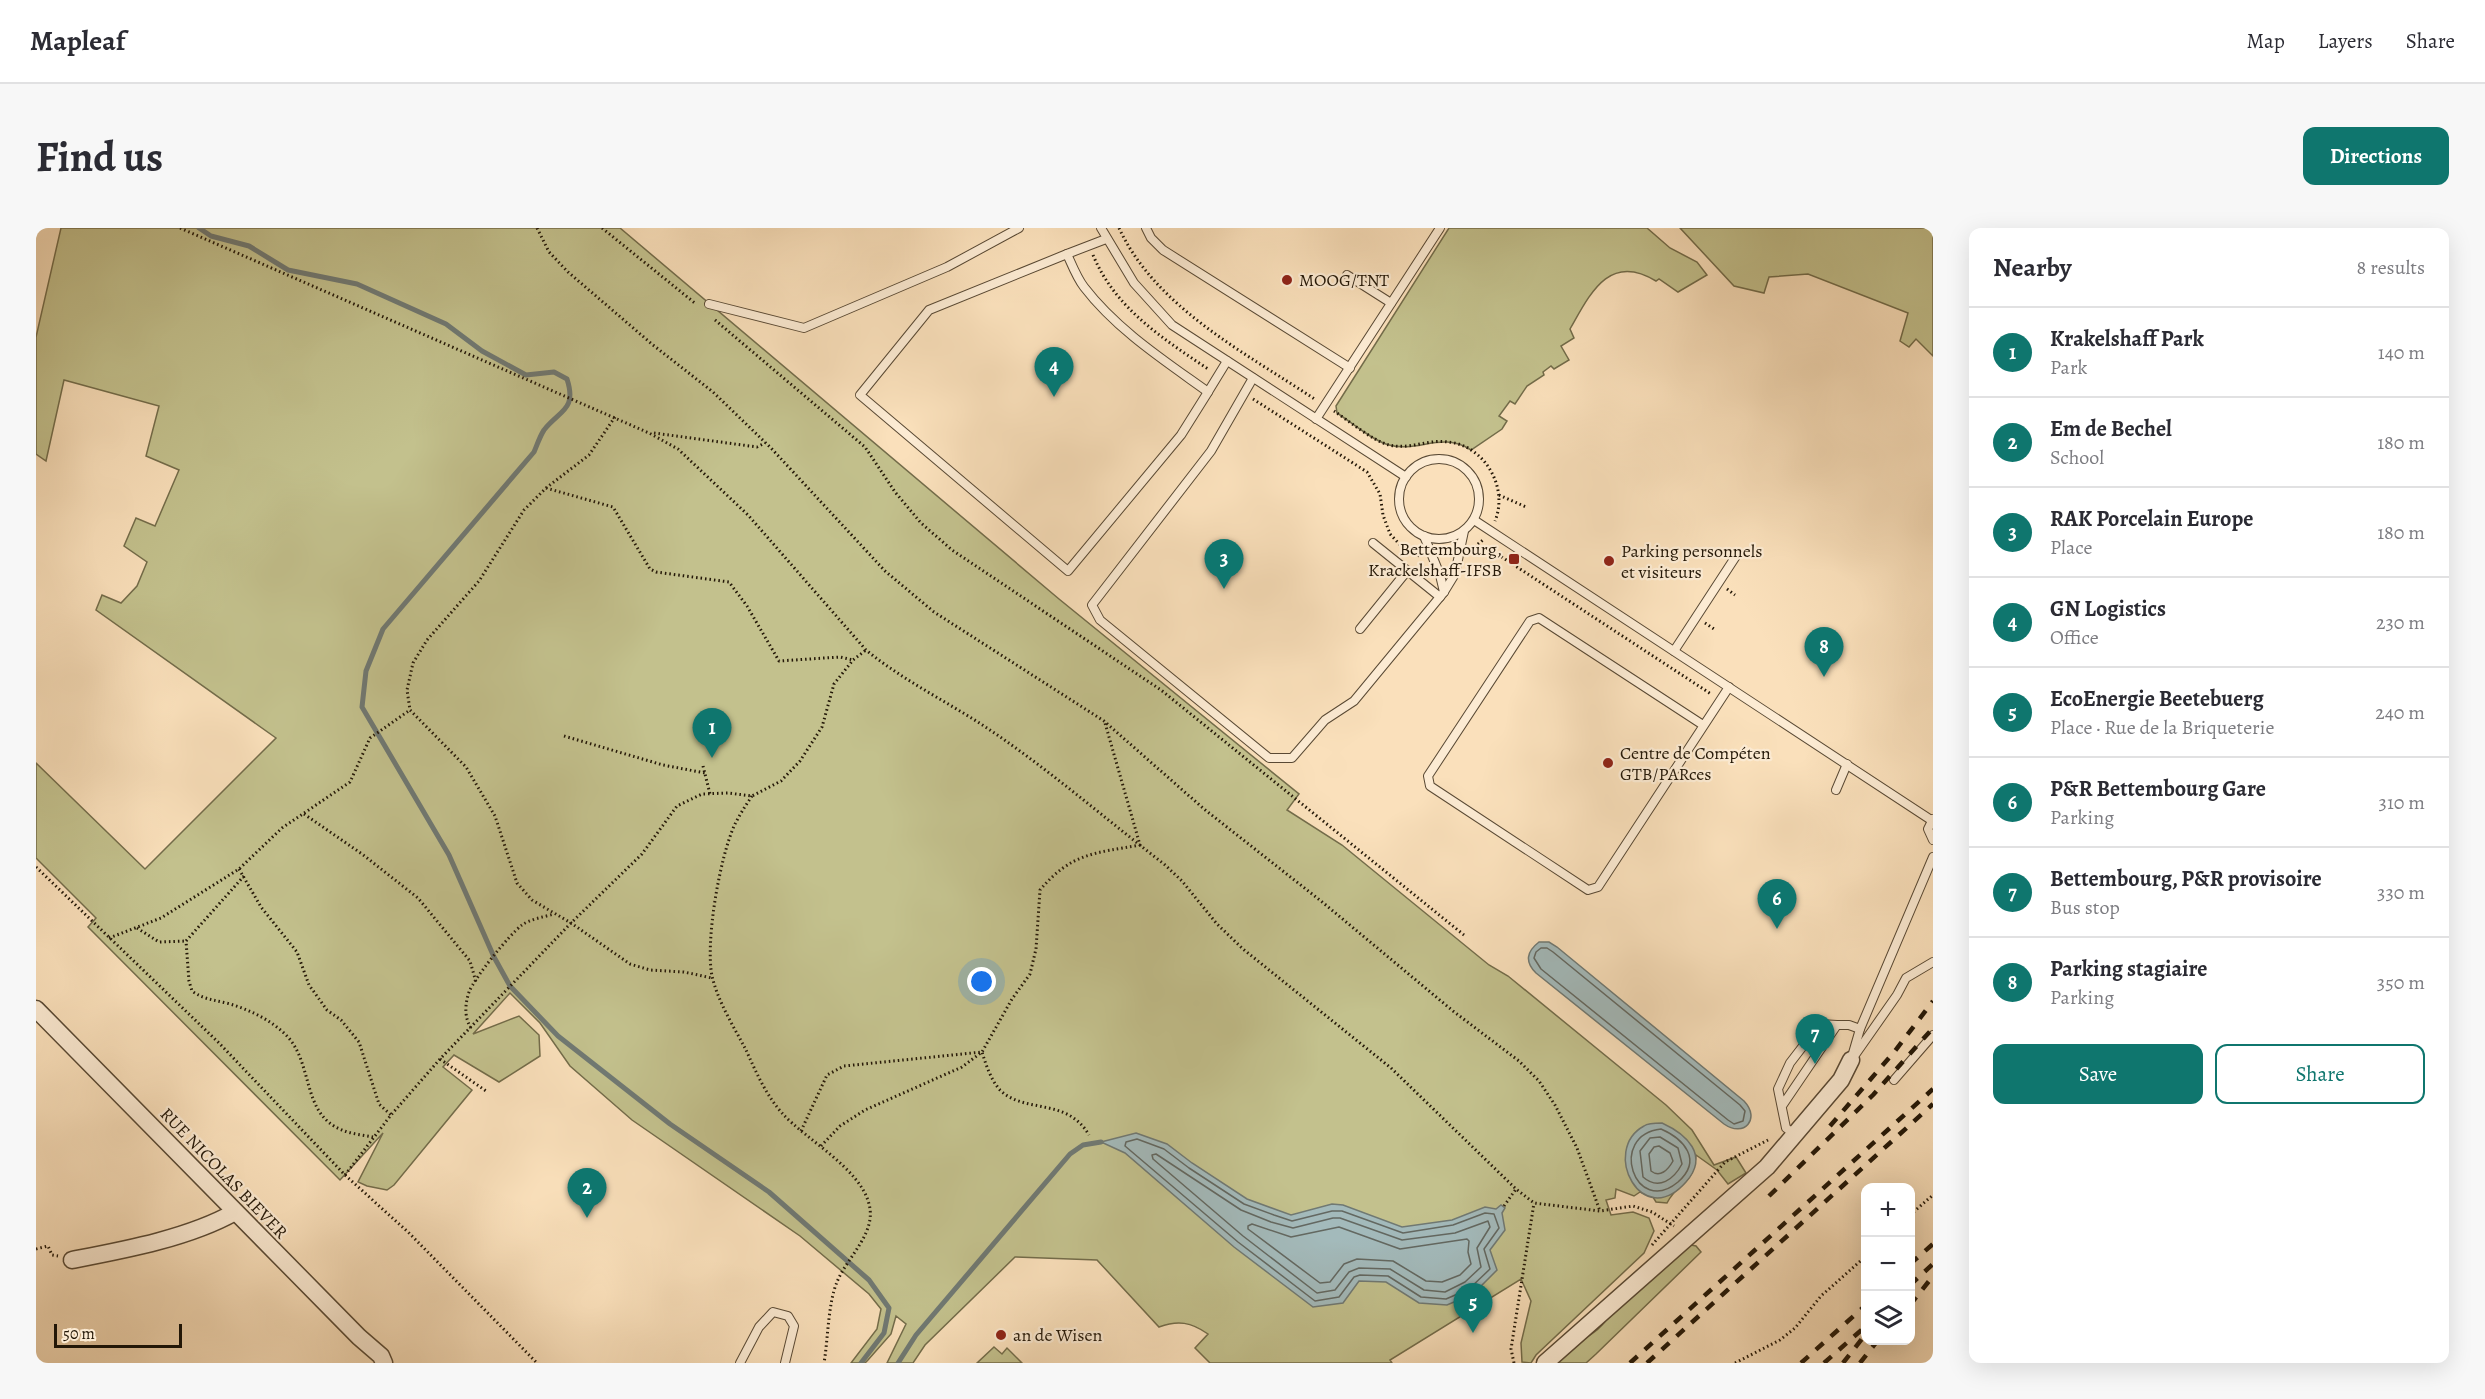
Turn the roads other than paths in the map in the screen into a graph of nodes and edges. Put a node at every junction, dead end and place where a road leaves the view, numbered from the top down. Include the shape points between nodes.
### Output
1 (1019, 228) edge
2 (1101, 228) edge
3 (1146, 228) edge
4 (1440, 228) edge
5 (1106, 239) junction
6 (1067, 254) junction
7 (1347, 275) dead end
8 (1391, 303) junction
9 (706, 307) road end
10 (1227, 361) junction
11 (1350, 368) junction
12 (1253, 378) junction
13 (1208, 392) junction
14 (1316, 419) junction
15 (1406, 477) junction
16 (1474, 520) junction
17 (1464, 531) junction
18 (1424, 537) junction
19 (1372, 543) dead end
20 (1738, 553) dead end
21 (1407, 571) junction
22 (1442, 595) junction
23 (1360, 629) dead end
24 (1674, 651) junction
25 (1729, 687) junction
26 (1703, 724) junction
27 (1847, 764) junction
28 (1836, 790) dead end
29 (1932, 820) edge
30 (1933, 840) edge
31 (1933, 856) edge
32 (1933, 961) edge
33 (36, 1009) edge
34 (1837, 1025) junction
35 (1860, 1029) junction
36 (1933, 1035) edge
37 (1851, 1060) junction
38 (1894, 1080) dead end
39 (1782, 1106) junction
40 (1796, 1136) junction
41 (235, 1212) junction
42 (72, 1260) road end
43 (384, 1363) edge
44 (740, 1363) edge
45 (785, 1363) edge
46 (1545, 1363) edge

1 - 9 lane via 947,267 804,328
2 - 5 lane
3 - 11 lane via 1163,250
4 - 8 lane
5 - 6 lane
5 - 10 lane via 1134,283 1172,325
6 - 13 lane via 1083,286 1114,319
6 - 13 lane via 929,310 860,395 1068,571 1181,435
7 - 8 lane
8 - 11 lane
10 - 12 lane
10 - 13 lane
11 - 14 lane
12 - 14 lane
12 - 22 lane via 1211,451 1092,605 1101,620 1269,758 1292,758 1325,720 1354,701
14 - 15 lane
15 - 16 lane via 1414,468 1437,459 1461,465 1476,484 1479,496
15 - 18 lane via 1400,490 1404,518
16 - 17 lane
16 - 24 lane
17 - 18 lane via 1452,538
17 - 22 lane via 1455,574
18 - 22 lane via 1434,559
19 - 21 lane
20 - 24 lane
21 - 22 lane
21 - 23 lane
24 - 25 lane
25 - 26 lane
25 - 27 lane
26 - 26 lane via 1598,887 1588,890 1430,786 1428,776 1453,737 1530,621 1539,618
27 - 28 lane
27 - 29 lane
29 - 30 lane via 1928,829
31 - 35 lane
32 - 37 lane via 1906,978
33 - 41 street, RUE NICOLAS BIEVER
34 - 35 lane
34 - 39 lane
34 - 39 lane via 1820,1024 1790,1063 1778,1089
35 - 37 lane
36 - 38 lane
37 - 40 street via 1841,1080
39 - 40 lane via 1786,1128
40 - 46 street via 1767,1167
41 - 42 street via 219,1221 133,1248
41 - 43 street, RUE NICOLAS BIEVER
44 - 45 lane via 759,1327 773,1312 788,1316 794,1326

